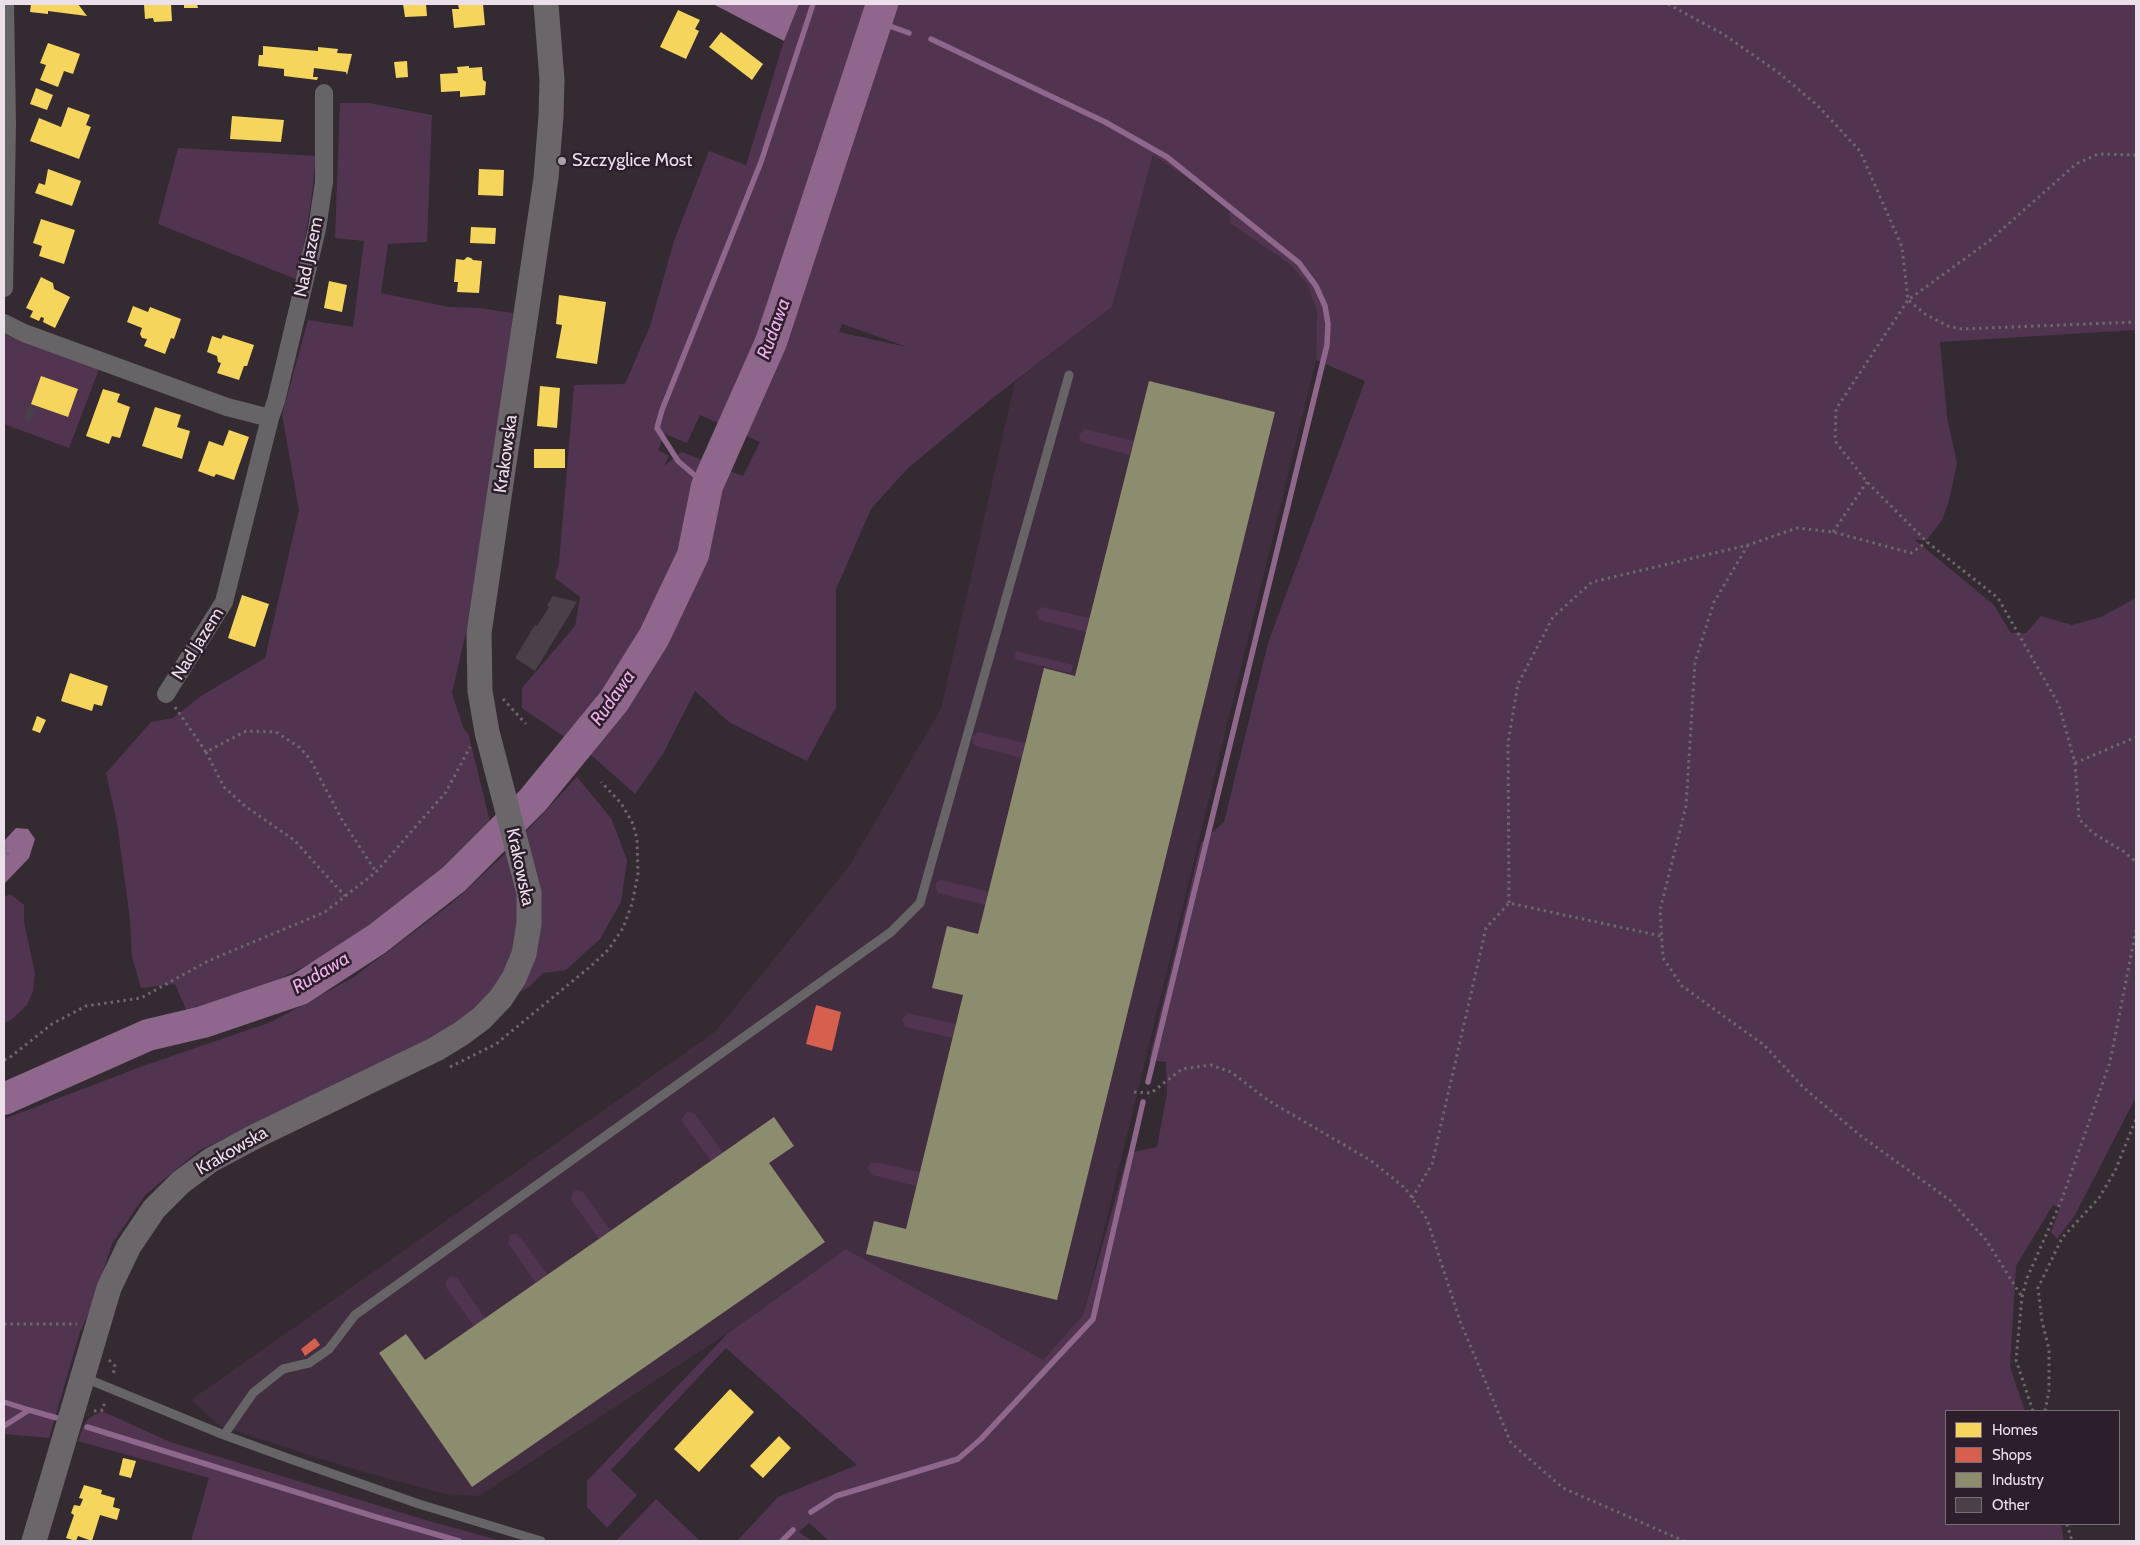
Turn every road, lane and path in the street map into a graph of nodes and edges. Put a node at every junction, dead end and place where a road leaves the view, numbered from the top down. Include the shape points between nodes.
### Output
1 (5, 4) edge
2 (546, 4) edge
3 (1668, 4) edge
4 (324, 93) dead end
5 (2136, 155) edge
6 (4, 288) edge
7 (1908, 300) junction
8 (2136, 322) edge
9 (4, 323) edge
10 (1069, 375) dead end
11 (270, 418) junction
12 (1867, 482) junction
13 (1833, 532) junction
14 (1927, 542) junction
15 (1748, 545) junction
16 (166, 694) joint
17 (487, 732) junction
18 (2136, 737) edge
19 (206, 752) junction
20 (2075, 762) junction
21 (601, 782) dead end
22 (4, 847) edge
23 (9, 856) dead end
24 (2136, 862) edge
25 (376, 872) junction
26 (345, 896) junction
27 (1510, 903) junction
28 (2136, 930) edge
29 (1661, 936) junction
30 (4, 1060) edge
31 (446, 1069) dead end
32 (1134, 1092) dead end
33 (2136, 1119) edge
34 (1412, 1198) junction
35 (2022, 1297) junction
36 (4, 1324) edge
37 (98, 1325) junction
38 (106, 1354) dead end
39 (114, 1371) dead end
40 (83, 1377) junction
41 (2033, 1410) edge
42 (2045, 1410) edge
43 (224, 1435) junction
44 (2067, 1525) edge
45 (34, 1541) edge
46 (542, 1541) edge
47 (1684, 1541) edge
48 (2072, 1541) edge

1 - 6 street
2 - 17 street, Krakowska via 552,80 548,154 480,633 480,691
3 - 7 path via 1723,34 1779,72 1818,106 1860,150 1902,247
4 - 11 street, Nad Jazem via 324,182 317,229
5 - 7 path via 2098,154 2076,164 1989,241
7 - 8 path via 1925,314 1962,329
7 - 12 path via 1836,409 1835,441
9 - 11 street via 228,406
10 - 43 lane via 920,903 891,932 356,1315 329,1349 309,1363 283,1369 253,1393
11 - 16 street, Nad Jazem via 224,602
12 - 13 path
12 - 14 path
13 - 14 path via 1912,553
13 - 15 path via 1797,528
14 - 20 path via 1998,598 2059,705
15 - 27 path via 1592,582 1553,617 1518,684 1508,742
15 - 29 path via 1714,602 1695,662 1686,806 1660,910
16 - 19 path
17 - 25 path via 472,743 446,792
17 - 37 street, Krakowska via 527,880 528,934 524,954 510,984 490,1011 448,1042 248,1140 181,1182 154,1209 133,1239 114,1274
18 - 20 path
19 - 25 path via 246,731 276,732 299,747 310,759 341,818
19 - 26 path via 224,787 294,840
20 - 24 path via 2079,820
21 - 31 path via 621,803 637,839 637,880 623,928 609,949 591,966 496,1044
22 - 23 path
25 - 26 path
26 - 30 path via 325,912 208,961 141,998 86,1006 52,1024
27 - 29 path
27 - 34 path via 1486,928 1432,1164
28 - 35 path via 2110,1062 2062,1199 2027,1278
29 - 35 path via 1663,958 1682,986 1764,1045 1804,1088 1861,1136 1951,1201 1986,1240
32 - 34 path via 1151,1093 1182,1069 1211,1065 1231,1072 1269,1101 1370,1160 1405,1188
33 - 42 path via 2115,1170 2099,1198 2062,1238 2038,1288 2049,1349 2049,1391
34 - 47 path via 1427,1219 1460,1321 1511,1443 1563,1488
35 - 41 path via 2016,1360
36 - 37 path
37 - 40 street, Krakowska
38 - 39 path via 115,1366
40 - 43 lane
40 - 45 street, Krakowska
43 - 46 lane via 419,1504
44 - 48 path

